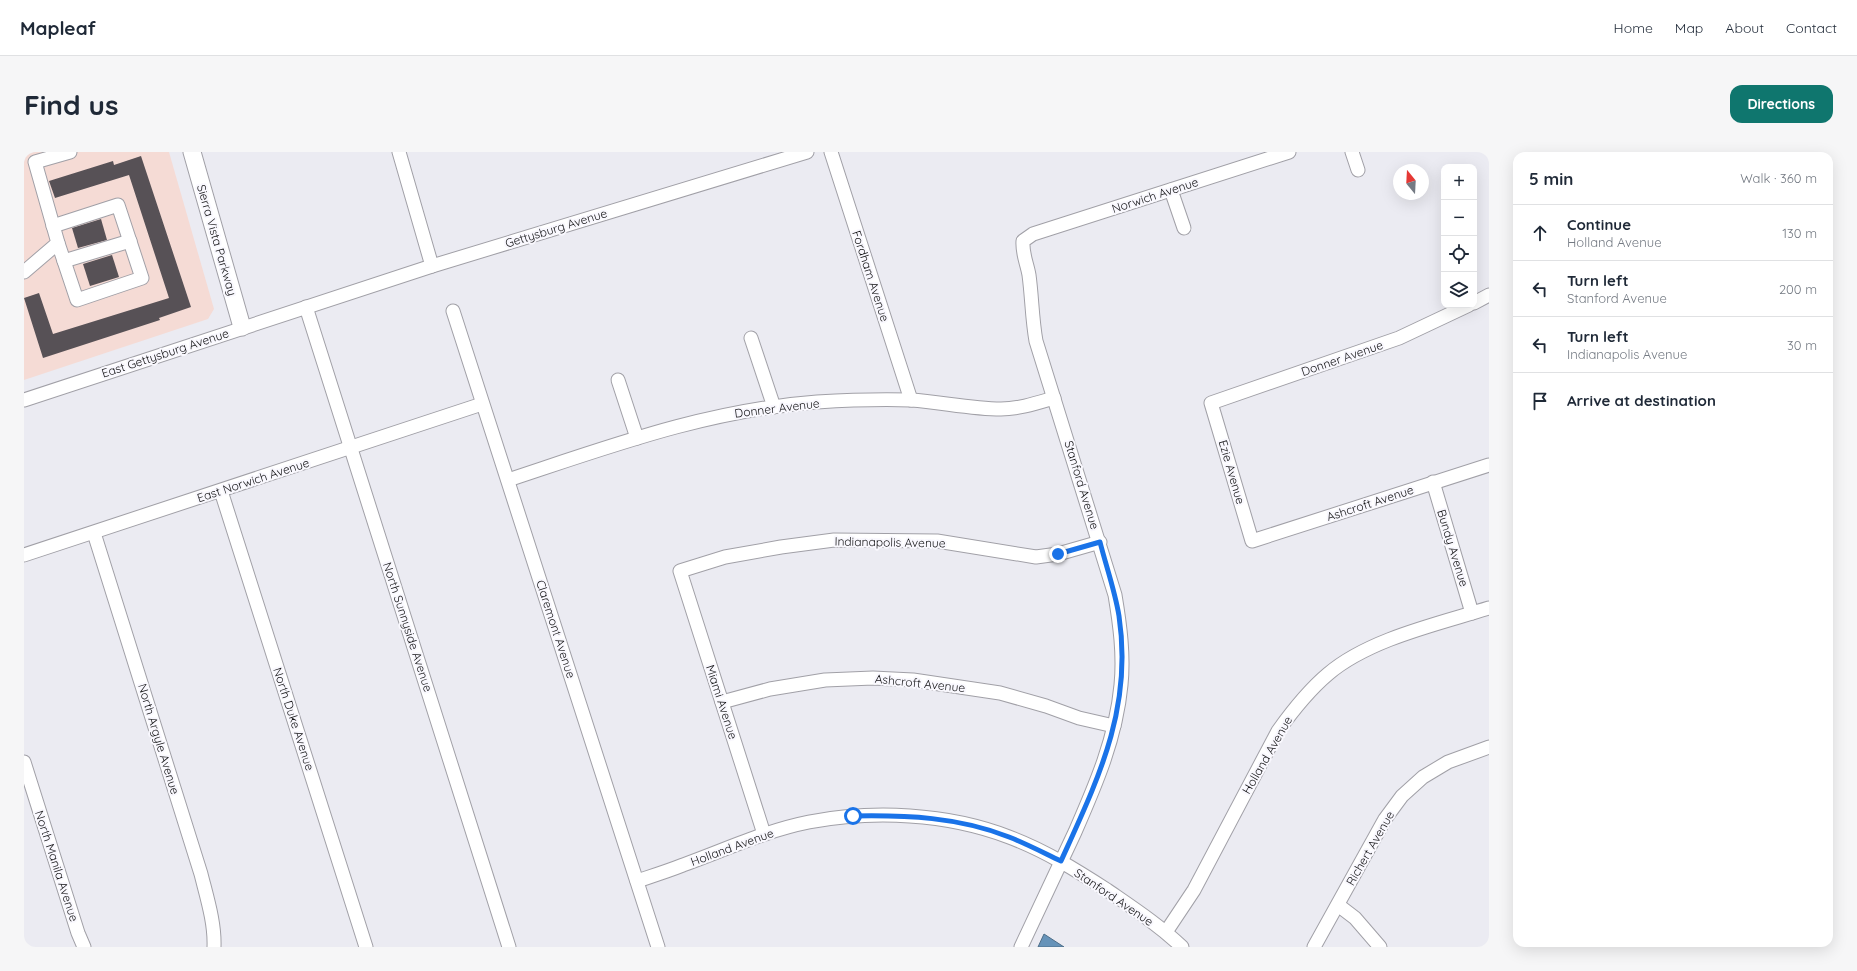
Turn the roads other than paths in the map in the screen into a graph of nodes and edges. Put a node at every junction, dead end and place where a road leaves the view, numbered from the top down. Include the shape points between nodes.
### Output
1 (70, 152) edge
2 (192, 152) edge
3 (399, 152) edge
4 (807, 152) edge
5 (831, 152) edge
6 (1289, 152) edge
7 (1352, 152) edge
8 (1358, 170) dead end
9 (1171, 190) junction
10 (53, 226) junction
11 (1184, 228) dead end
12 (130, 241) junction
13 (1023, 242) joint
14 (58, 243) junction
15 (64, 261) junction
16 (432, 266) junction
17 (24, 272) edge
18 (1489, 295) edge
19 (1477, 301) edge
20 (306, 307) junction
21 (1463, 308) edge
22 (453, 311) dead end
23 (242, 327) junction
24 (751, 338) dead end
25 (618, 380) dead end
26 (1054, 398) junction
27 (24, 400) edge
28 (911, 400) junction
29 (1211, 403) joint
30 (482, 404) junction
31 (774, 407) junction
32 (637, 438) junction
33 (352, 448) junction
34 (1489, 465) edge
35 (508, 480) junction
36 (1433, 482) junction
37 (222, 491) junction
38 (94, 533) junction
39 (1252, 541) joint
40 (1100, 542) junction
41 (24, 555) edge
42 (680, 571) joint
43 (1489, 608) edge
44 (1472, 613) junction
45 (722, 702) junction
46 (1114, 726) junction
47 (1489, 747) edge
48 (24, 762) edge
49 (764, 834) junction
50 (1061, 861) junction
51 (637, 881) junction
52 (1338, 905) junction
53 (1166, 932) junction
54 (84, 947) edge
55 (214, 947) edge
56 (366, 947) edge
57 (509, 947) edge
58 (658, 947) edge
59 (1021, 947) edge
60 (1182, 947) edge
61 (1314, 947) edge
62 (1380, 947) edge

1 - 10 street via 35,162
2 - 23 main road, Sierra Vista Parkway
3 - 16 street
4 - 16 street, Gettysburg Avenue
5 - 28 street, Fordham Avenue
6 - 9 street, Norwich Avenue
7 - 8 street
9 - 11 street
9 - 13 street, Norwich Avenue via 1033,234
10 - 12 street via 118,205
10 - 14 street
12 - 15 street
12 - 15 street via 142,278 77,300
13 - 26 street, Stanford Avenue via 1022,253 1028,273 1036,341
14 - 15 street
14 - 17 street
16 - 20 street, Gettysburg Avenue
18 - 19 street
20 - 23 street, East Gettysburg Avenue
20 - 33 street, North Sunnyside Avenue
21 - 29 street, Donner Avenue via 1399,338
22 - 30 street, Claremont Avenue
23 - 27 street, East Gettysburg Avenue
24 - 31 street
25 - 32 street
26 - 28 street, Donner Avenue via 1001,409
26 - 40 street, Stanford Avenue
28 - 31 street, Donner Avenue via 860,400
29 - 39 street, Ezie Avenue
30 - 33 street, East Norwich Avenue
30 - 35 street, Claremont Avenue
31 - 32 street, Donner Avenue via 703,419
32 - 35 street, Donner Avenue
33 - 37 street, East Norwich Avenue
33 - 57 street, North Sunnyside Avenue
34 - 36 street, Ashcroft Avenue
35 - 51 street, Claremont Avenue
36 - 39 street, Ashcroft Avenue
36 - 44 street, Bundy Avenue
37 - 38 street, East Norwich Avenue
37 - 56 street, North Duke Avenue
38 - 41 street, East Norwich Avenue
38 - 55 street, North Argyle Avenue via 201,874 215,937
40 - 42 street, Indianapolis Avenue via 1058,554 1036,557 937,541 834,540 725,558
40 - 46 street, Stanford Avenue via 1115,595 1121,635 1121,686
42 - 45 street, Miami Avenue
43 - 44 street, Holland Avenue
44 - 53 street, Holland Avenue via 1372,647 1329,673 1311,690 1278,731 1194,890
45 - 46 street, Ashcroft Avenue via 770,689 825,680 873,678 921,681 1000,693 1079,718
45 - 49 street, Miami Avenue
46 - 50 street, Stanford Avenue via 1106,760
47 - 52 street, Richert Avenue via 1448,762 1423,777 1402,796 1384,819
48 - 54 street, North Manila Avenue
49 - 50 street, Holland Avenue via 808,822 853,816 899,815 951,821 1008,837
49 - 51 street, Holland Avenue
50 - 53 street, Stanford Avenue
50 - 59 street
51 - 58 street, Claremont Avenue
52 - 61 street, Richert Avenue
52 - 62 street via 1355,918
53 - 60 street, Stanford Avenue

